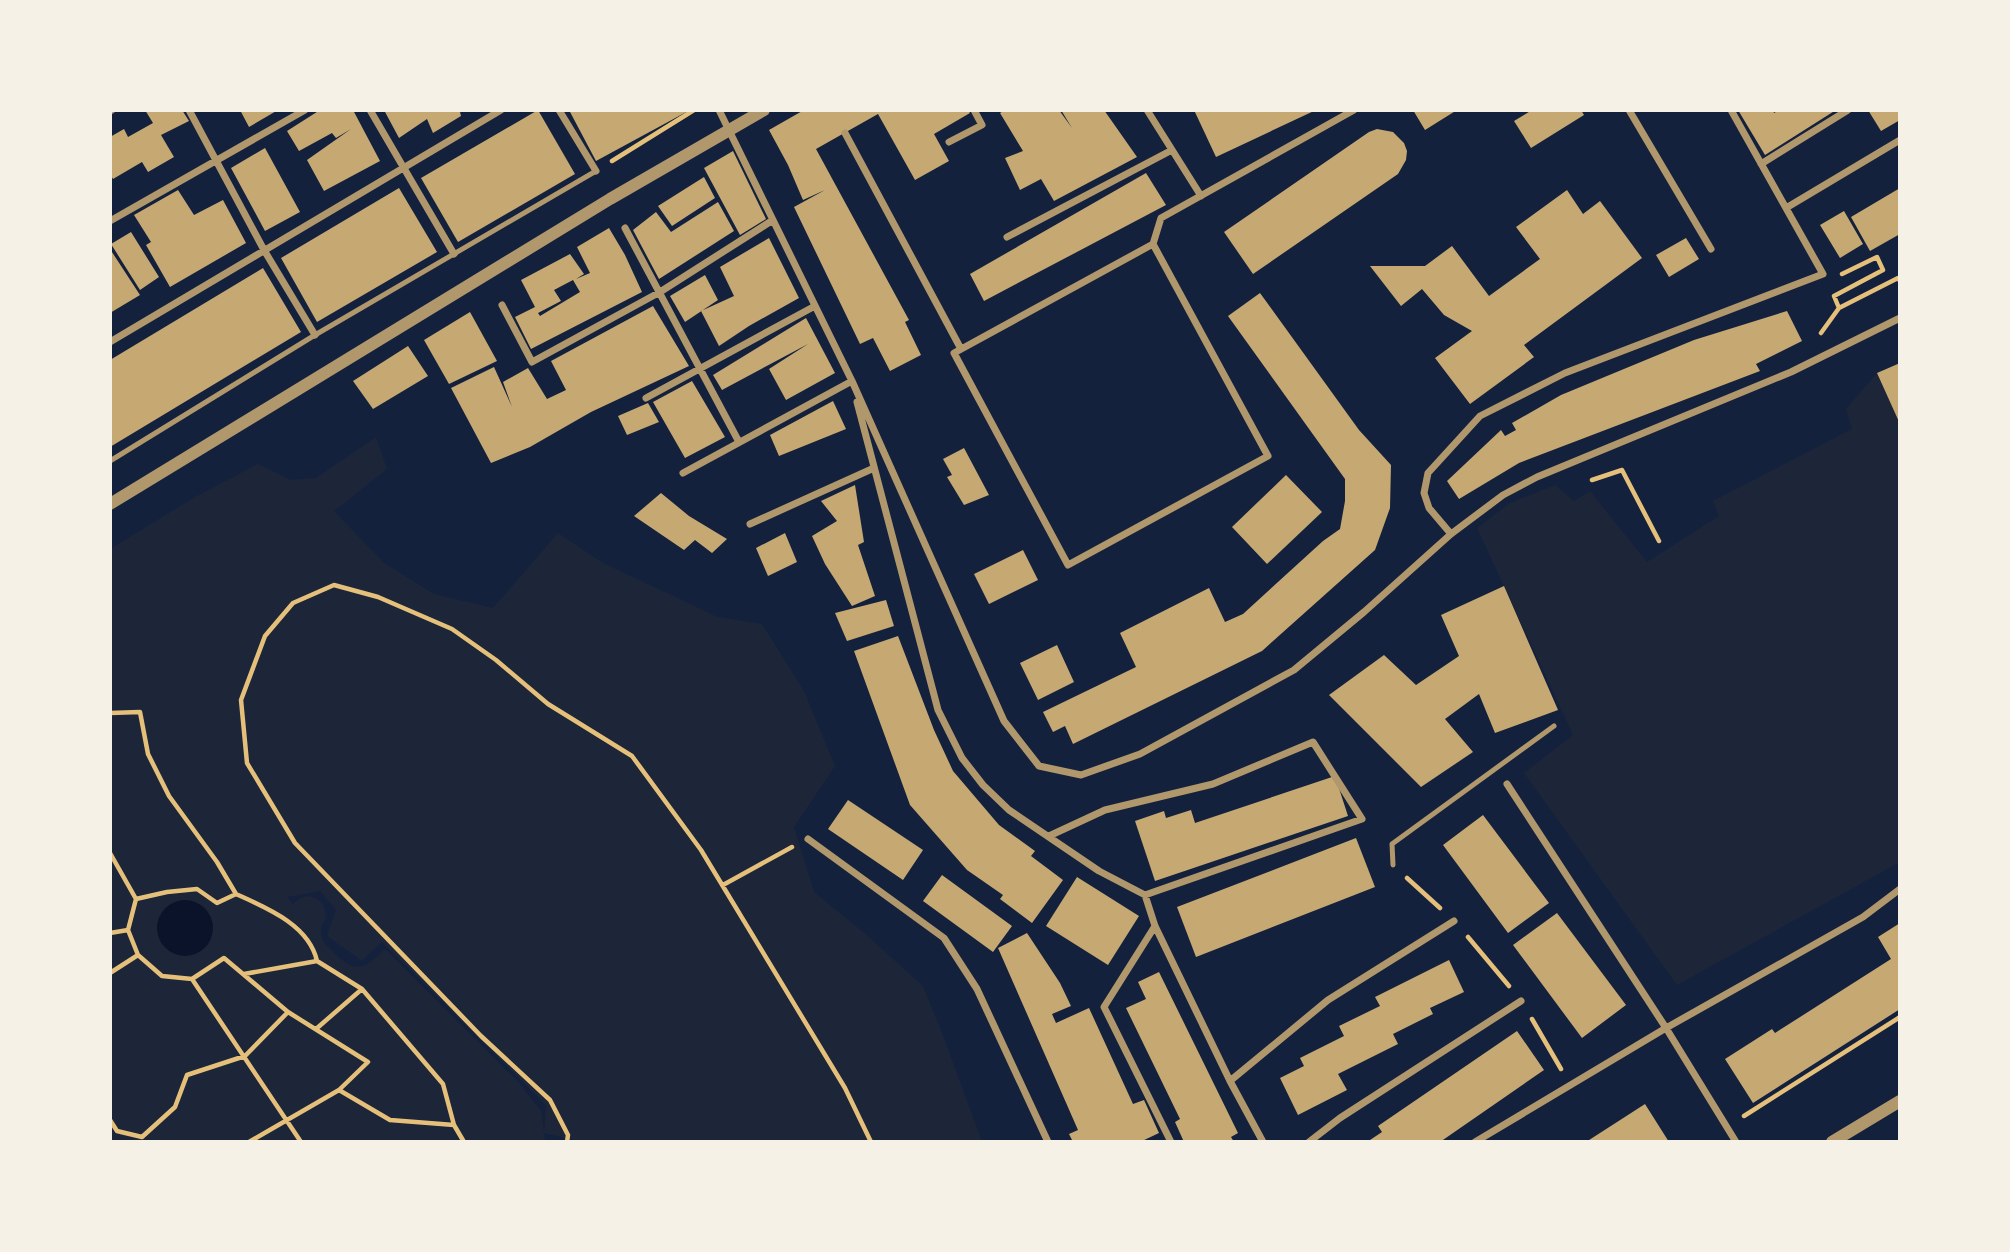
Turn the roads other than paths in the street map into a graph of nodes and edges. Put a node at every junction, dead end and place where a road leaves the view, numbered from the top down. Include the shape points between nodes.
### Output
1 (189, 110) edge
2 (305, 110) edge
3 (370, 110) edge
4 (501, 110) edge
5 (559, 110) edge
6 (719, 110) edge
7 (764, 110) edge
8 (974, 110) edge
9 (1147, 110) edge
10 (1354, 110) edge
11 (1629, 110) edge
12 (1731, 110) edge
13 (1848, 110) edge
14 (729, 131) junction
15 (845, 133) dead end
16 (1900, 140) edge
17 (949, 142) dead end
18 (1172, 150) junction
19 (216, 161) junction
20 (1761, 164) junction
21 (402, 169) junction
22 (596, 171) joint
23 (1201, 196) junction
24 (1786, 208) junction
25 (773, 220) junction
26 (110, 221) edge
27 (625, 228) dead end
28 (1007, 237) dead end
29 (1153, 244) junction
30 (1711, 248) dead end
31 (264, 250) junction
32 (454, 254) junction
33 (660, 292) junction
34 (502, 305) dead end
35 (815, 306) junction
36 (1900, 318) edge
37 (315, 335) junction
38 (110, 342) edge
39 (961, 349) junction
40 (700, 369) junction
41 (852, 381) junction
42 (646, 398) dead end
43 (739, 442) junction
44 (110, 461) edge
45 (874, 468) junction
46 (683, 473) dead end
47 (110, 504) edge
48 (750, 524) dead end
49 (1451, 534) junction
50 (1554, 726) dead end
51 (1507, 784) dead end
52 (1049, 836) junction
53 (808, 839) road end
54 (1392, 865) road end
55 (1900, 889) edge
56 (1145, 895) junction
57 (1454, 921) road end
58 (1155, 926) junction
59 (1521, 1001) road end
60 (1666, 1028) junction
61 (1230, 1081) junction
62 (1900, 1101) edge
63 (1169, 1141) edge
64 (1048, 1142) edge
65 (1263, 1142) edge
66 (1309, 1142) edge
67 (1475, 1142) edge
68 (1735, 1142) edge
69 (1832, 1142) edge

1 - 19 street
2 - 19 street
3 - 21 street
4 - 21 street
5 - 22 street
6 - 14 street
7 - 14 street
8 - 17 street via 982,125
9 - 18 street
10 - 23 street
11 - 30 street
12 - 20 street
13 - 20 street
14 - 25 street
14 - 47 street
15 - 39 street
16 - 24 street
18 - 23 street
18 - 28 street
19 - 26 street
19 - 31 street
20 - 24 street
21 - 31 street
21 - 32 street
22 - 32 lane
23 - 29 street via 1161,218
24 - 49 street via 1823,274 1565,373 1480,416 1428,473 1424,493 1429,508
25 - 33 street
25 - 35 street
27 - 33 street
29 - 39 street
29 - 39 street via 1268,456 1256,463 1068,565 954,353
31 - 37 street
31 - 38 street
32 - 37 lane
33 - 34 street via 532,362
33 - 40 street
35 - 40 street
35 - 41 street
36 - 49 street via 1791,372 1537,477 1503,495
37 - 44 lane
40 - 42 street
40 - 43 street
41 - 43 street
41 - 45 street
41 - 49 street via 1004,721 1039,766 1081,775 1140,754 1294,670
43 - 46 street
45 - 48 street
45 - 52 street via 938,710 962,758 983,785 1009,810
50 - 54 lane via 1392,844
51 - 60 street
52 - 56 street via 1099,871
52 - 56 street via 1105,810 1213,783 1313,742 1362,819
53 - 64 street via 944,938 977,989
55 - 60 street via 1863,917
56 - 58 street
57 - 61 street via 1328,1000
58 - 61 street
58 - 63 street via 1104,1007
59 - 66 street
60 - 67 street
60 - 68 street
61 - 65 street
62 - 69 street

